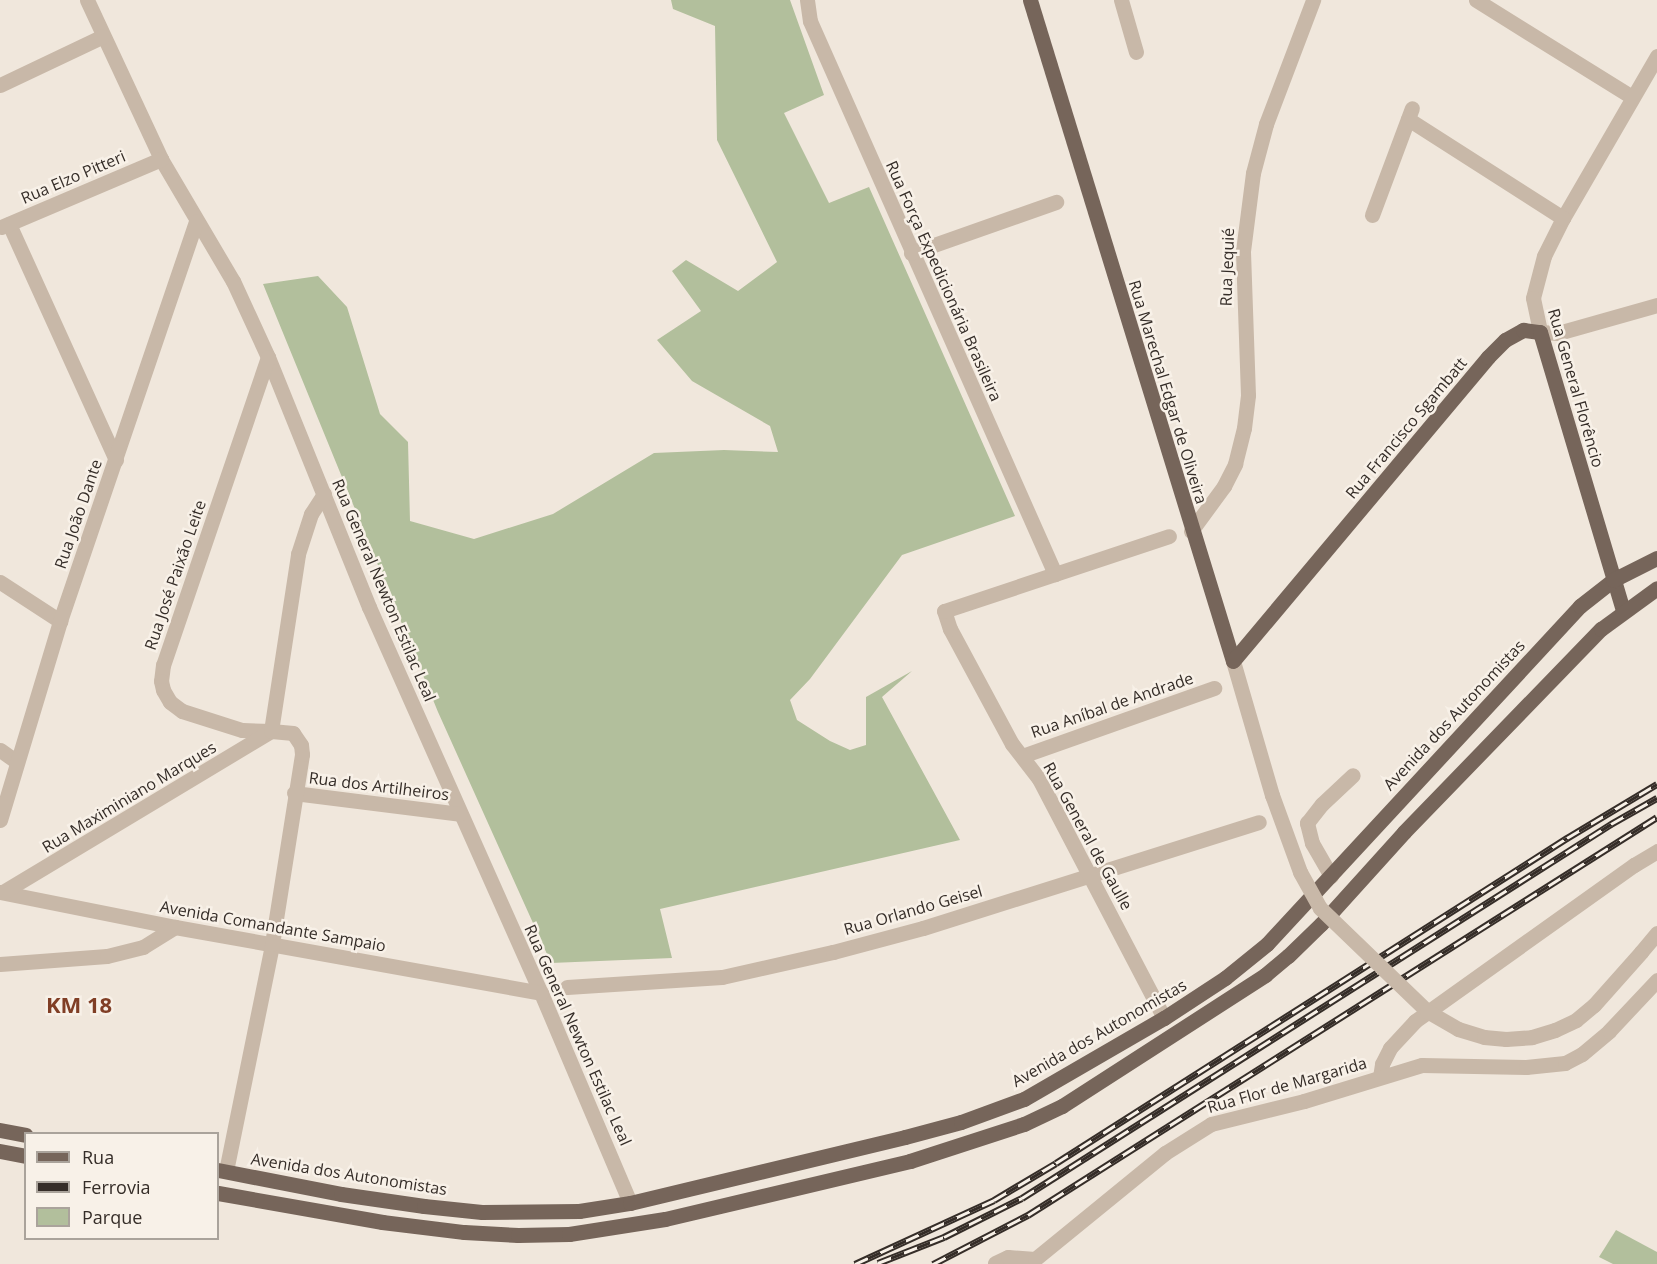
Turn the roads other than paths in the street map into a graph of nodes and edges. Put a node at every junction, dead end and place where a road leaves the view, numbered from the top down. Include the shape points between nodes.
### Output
1 (87, 0) edge
2 (1030, 0) edge
3 (1120, 0) edge
4 (1313, 0) edge
5 (1476, 0) edge
6 (807, 1) edge
7 (103, 36) junction
8 (1136, 52) dead end
9 (1657, 56) edge
10 (0, 85) edge
11 (1632, 97) junction
12 (161, 159) junction
13 (1056, 202) dead end
14 (1372, 215) dead end
15 (1563, 218) junction
16 (196, 221) junction
17 (5, 226) edge
18 (911, 253) junction
19 (1657, 305) edge
20 (1540, 332) junction
21 (268, 357) junction
22 (116, 460) junction
23 (324, 495) junction
24 (1191, 531) junction
25 (1169, 536) dead end
26 (1657, 558) edge
27 (1055, 574) junction
28 (1613, 580) junction
29 (0, 582) edge
30 (1657, 588) edge
31 (1623, 611) junction
32 (60, 621) junction
33 (1233, 661) junction
34 (1214, 688) dead end
35 (271, 731) junction
36 (0, 750) edge
37 (1022, 756) junction
38 (16, 761) junction
39 (1353, 775) dead end
40 (294, 793) junction
41 (460, 814) junction
42 (0, 820) edge
43 (1259, 822) dead end
44 (1657, 851) edge
45 (1091, 876) junction
46 (1331, 876) junction
47 (2, 892) edge
48 (175, 927) junction
49 (1657, 933) edge
50 (272, 944) junction
51 (0, 964) edge
52 (1657, 980) edge
53 (567, 987) dead end
54 (541, 993) junction
55 (1164, 1018) junction
56 (1380, 1077) junction
57 (0, 1130) edge
58 (24, 1135) edge
59 (0, 1151) edge
60 (24, 1156) edge
61 (220, 1173) edge
62 (219, 1193) edge
63 (630, 1203) junction
64 (995, 1263) edge

1 - 7 street, Rua General Newton Estilac Leal
2 - 24 main road, Rua Marechal Edgar de Oliveira
3 - 8 street
4 - 24 street, Rua Jequié via 1266,123 1253,173 1243,251 1248,394 1244,428 1235,464 1224,486
5 - 11 street
6 - 18 street, Rua Força Expedicionária Brasileira via 810,21
7 - 10 street
7 - 12 street, Rua General Newton Estilac Leal
9 - 11 street, Rua General Florêncio
11 - 15 street, Rua General Florêncio
12 - 16 street, Rua General Newton Estilac Leal
12 - 17 street, Rua Elzo Pitteri
13 - 18 street
14 - 15 street via 1410,113
15 - 20 street, Rua General Florêncio via 1536,282 1533,308
16 - 21 street, Rua General Newton Estilac Leal via 233,281
16 - 22 street, Rua João Dante
17 - 22 street
18 - 27 street, Rua Força Expedicionária Brasileira
19 - 20 street, Rua Francisco Sgambatt via 1558,333
20 - 28 main road, Rua General Florêncio
20 - 33 main road, Rua Francisco Sgambatt via 1523,330 1505,340 1488,357
21 - 23 street, Rua General Newton Estilac Leal
21 - 35 street, Rua José Paixão Leite via 163,665 161,681 170,702 182,711 242,730
22 - 32 street, Rua João Dante
23 - 35 street via 311,514 298,554
23 - 41 street, Rua General Newton Estilac Leal
24 - 33 main road, Rua Marechal Edgar de Oliveira
25 - 27 street
26 - 28 main road, Avenida dos Autonomistas
27 - 37 street, Rua General de Gaulle via 944,611 950,629
28 - 31 main road, Rua General Florêncio
28 - 46 main road, Avenida dos Autonomistas via 1580,606
29 - 32 street
30 - 31 main road
31 - 62 main road via 1601,629 1288,956 1265,975 1062,1106 1024,1124 899,1163 664,1219 569,1234 452,1230
32 - 38 street, Rua João Dante
33 - 49 street, Rua Marechal Edgar de Oliveira, bridge via 1299,872 1320,908 1427,1011 1474,1035 1506,1039 1555,1030 1594,1005
34 - 37 street, Rua Aníbal de Andrade
35 - 40 street, Rua José Paixão Leite via 293,733 301,745
35 - 47 street, Rua Maximiniano Marques
36 - 38 street
37 - 45 street, Rua General de Gaulle via 1039,779
38 - 42 street, Rua João Dante
39 - 46 street via 1307,823 1312,843
40 - 41 street, Rua dos Artilheiros
40 - 50 street
41 - 54 street, Rua General Newton Estilac Leal
43 - 45 street, Rua Orlando Geisel
44 - 56 street, Rua Flor de Margarida via 1415,1021 1386,1054
45 - 53 street, Rua Orlando Geisel via 923,928 722,976
45 - 55 street, Rua General de Gaulle
46 - 55 main road, Avenida dos Autonomistas via 1267,944 1225,978
47 - 48 street, Avenida Comandante Sampaio
48 - 50 street, Avenida Comandante Sampaio
48 - 51 street via 143,947 107,956
50 - 54 street, Avenida Comandante Sampaio
50 - 61 street
52 - 56 street via 1601,1037 1565,1063 1526,1067 1428,1064
54 - 63 street, Rua General Newton Estilac Leal
55 - 63 main road, Avenida dos Autonomistas via 1024,1099 979,1116
56 - 64 street, Rua Flor de Margarida via 1211,1124 1165,1153 1035,1259 1008,1257
57 - 58 main road
59 - 60 main road
61 - 63 main road, Avenida dos Autonomistas via 482,1212 579,1211

